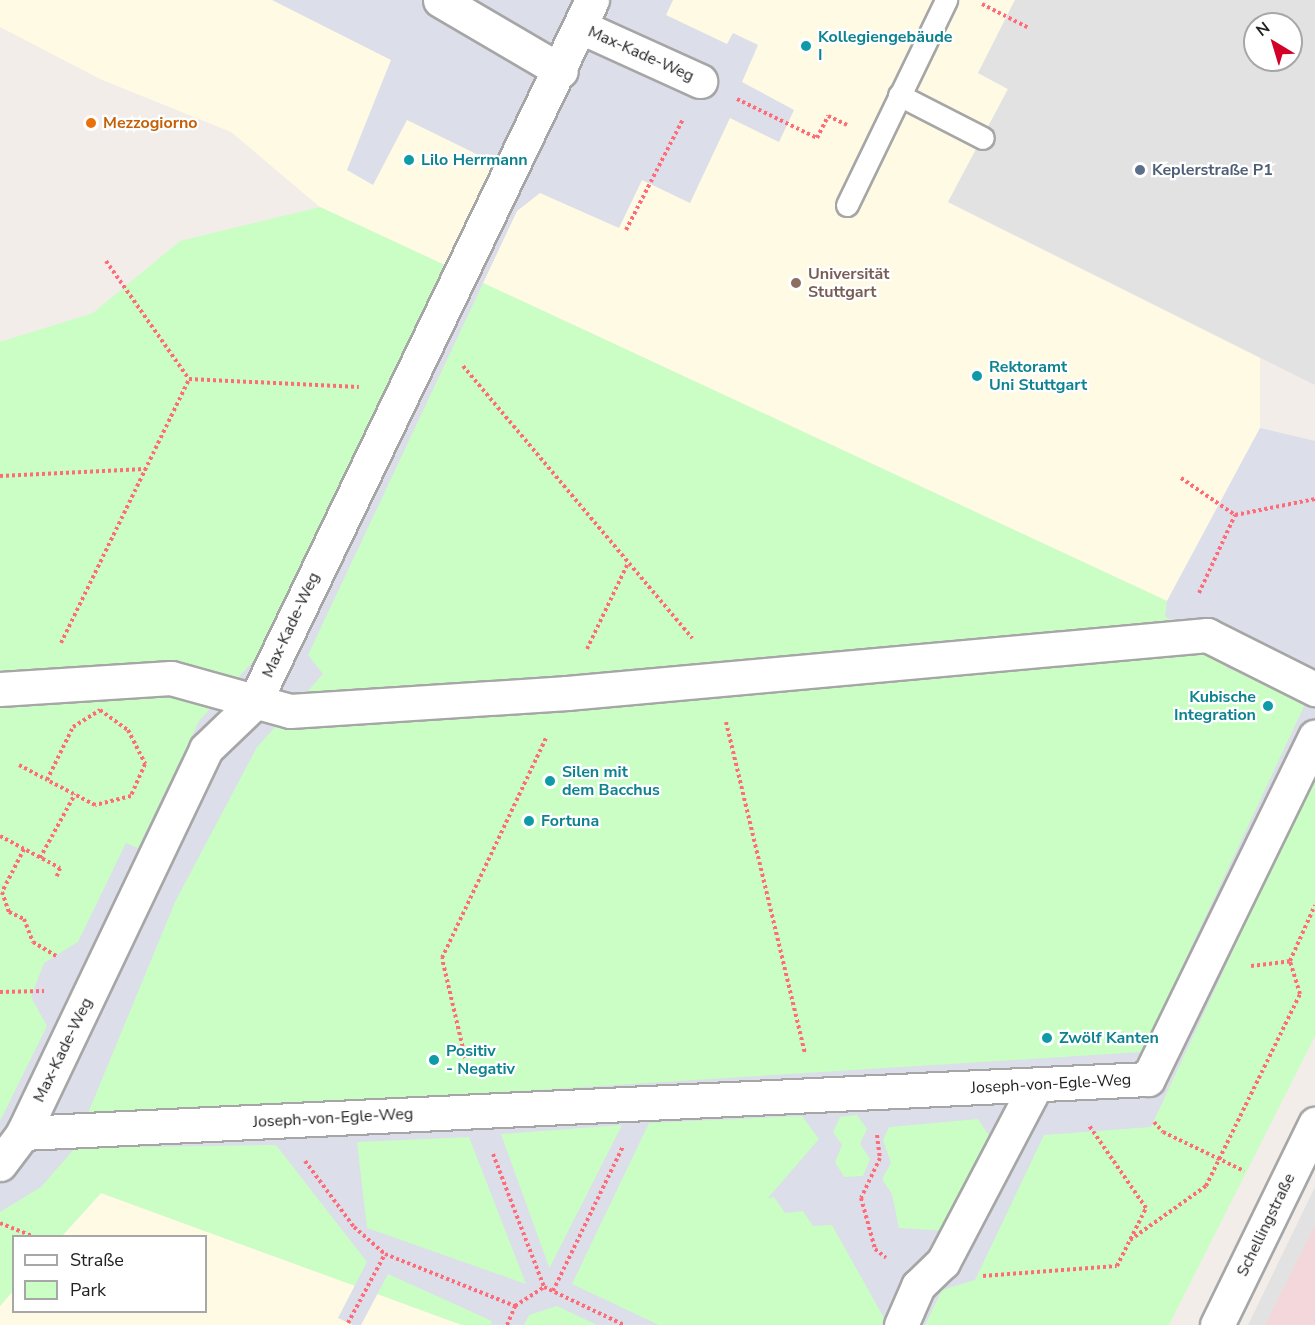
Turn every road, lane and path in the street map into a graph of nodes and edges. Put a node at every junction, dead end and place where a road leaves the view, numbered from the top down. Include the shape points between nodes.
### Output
1 (440, 0) edge
2 (946, 0) edge
3 (973, 0) edge
4 (587, 14) edge
5 (1027, 27) dead end
6 (561, 71) junction
7 (700, 81) junction
8 (899, 95) junction
9 (832, 118) dead end
10 (983, 138) dead end
11 (847, 205) dead end
12 (626, 230) dead end
13 (106, 261) dead end
14 (432, 333) junction
15 (189, 379) junction
16 (402, 389) junction
17 (146, 469) junction
18 (0, 476) edge
19 (1181, 478) dead end
20 (1315, 499) edge
21 (1235, 515) junction
22 (628, 563) junction
23 (1207, 635) junction
24 (725, 677) junction
25 (53, 687) junction
26 (0, 689) edge
27 (1315, 689) edge
28 (567, 693) junction
29 (254, 703) junction
30 (725, 719) dead end
31 (1315, 736) edge
32 (19, 765) dead end
33 (47, 780) junction
34 (75, 794) junction
35 (0, 836) edge
36 (24, 849) junction
37 (40, 858) junction
38 (57, 876) dead end
39 (1315, 906) edge
40 (57, 955) dead end
41 (1290, 961) junction
42 (1202, 968) junction
43 (806, 1059) dead end
44 (1148, 1079) junction
45 (1073, 1082) junction
46 (1036, 1085) junction
47 (643, 1103) junction
48 (477, 1111) junction
49 (274, 1120) junction
50 (1315, 1124) edge
51 (878, 1128) dead end
52 (23, 1132) junction
53 (1220, 1159) junction
54 (0, 1164) edge
55 (1283, 1189) junction
56 (0, 1223) edge
57 (30, 1235) edge
58 (1130, 1240) junction
59 (385, 1254) junction
60 (890, 1260) dead end
61 (943, 1262) junction
62 (543, 1287) junction
63 (553, 1292) junction
64 (515, 1306) junction
65 (348, 1323) dead end
66 (507, 1325) edge
67 (624, 1325) edge
68 (901, 1325) edge
69 (1217, 1325) edge

1 - 6 street
2 - 8 lane
3 - 5 path
4 - 6 street, Max-Kade-Weg
4 - 7 street, Max-Kade-Weg
6 - 14 street, Max-Kade-Weg
7 - 9 path via 817,138
7 - 12 path
8 - 10 lane
8 - 11 lane
13 - 15 path
14 - 16 street, Max-Kade-Weg
14 - 22 path
15 - 16 path
15 - 17 path
16 - 29 street, Max-Kade-Weg
17 - 18 path
17 - 25 path via 53,658
19 - 21 path
20 - 21 path
21 - 23 path via 1195,601
22 - 24 path
22 - 28 path
23 - 24 street
23 - 27 street
24 - 28 street
25 - 26 street
25 - 29 street via 171,678
28 - 29 street via 290,711
28 - 48 path via 442,958
29 - 52 street, Max-Kade-Weg via 206,749
30 - 43 path
31 - 42 street, Joseph-von-Egle-Weg
32 - 33 path
33 - 34 path
33 - 34 path via 73,727 100,710 128,730 145,764 131,796 95,804
34 - 37 path
35 - 36 path
36 - 37 path
36 - 40 path via 2,892 9,912 24,919 33,942
37 - 38 path via 60,868
39 - 41 path
41 - 42 path
41 - 53 path via 1300,994
42 - 44 street, Joseph-von-Egle-Weg
44 - 45 street, Joseph-von-Egle-Weg
44 - 53 path via 1154,1122 1163,1132
45 - 46 street, Joseph-von-Egle-Weg
45 - 58 path via 1091,1131 1146,1208
46 - 47 street, Joseph-von-Egle-Weg
46 - 61 street
47 - 48 street, Joseph-von-Egle-Weg
47 - 63 path
48 - 49 street, Joseph-von-Egle-Weg
48 - 62 path
49 - 52 street, Joseph-von-Egle-Weg
49 - 59 path via 354,1227
50 - 55 street, Schellingstraße
51 - 60 path via 875,1147 880,1158 861,1198 875,1249
52 - 54 street, Max-Kade-Weg
53 - 55 path
53 - 58 path via 1206,1186
55 - 69 street, Schellingstraße
56 - 57 path
58 - 61 path via 1117,1266 988,1277
59 - 64 path
59 - 65 path
61 - 68 street via 918,1286
62 - 63 path
62 - 64 path
63 - 67 path
64 - 66 path

